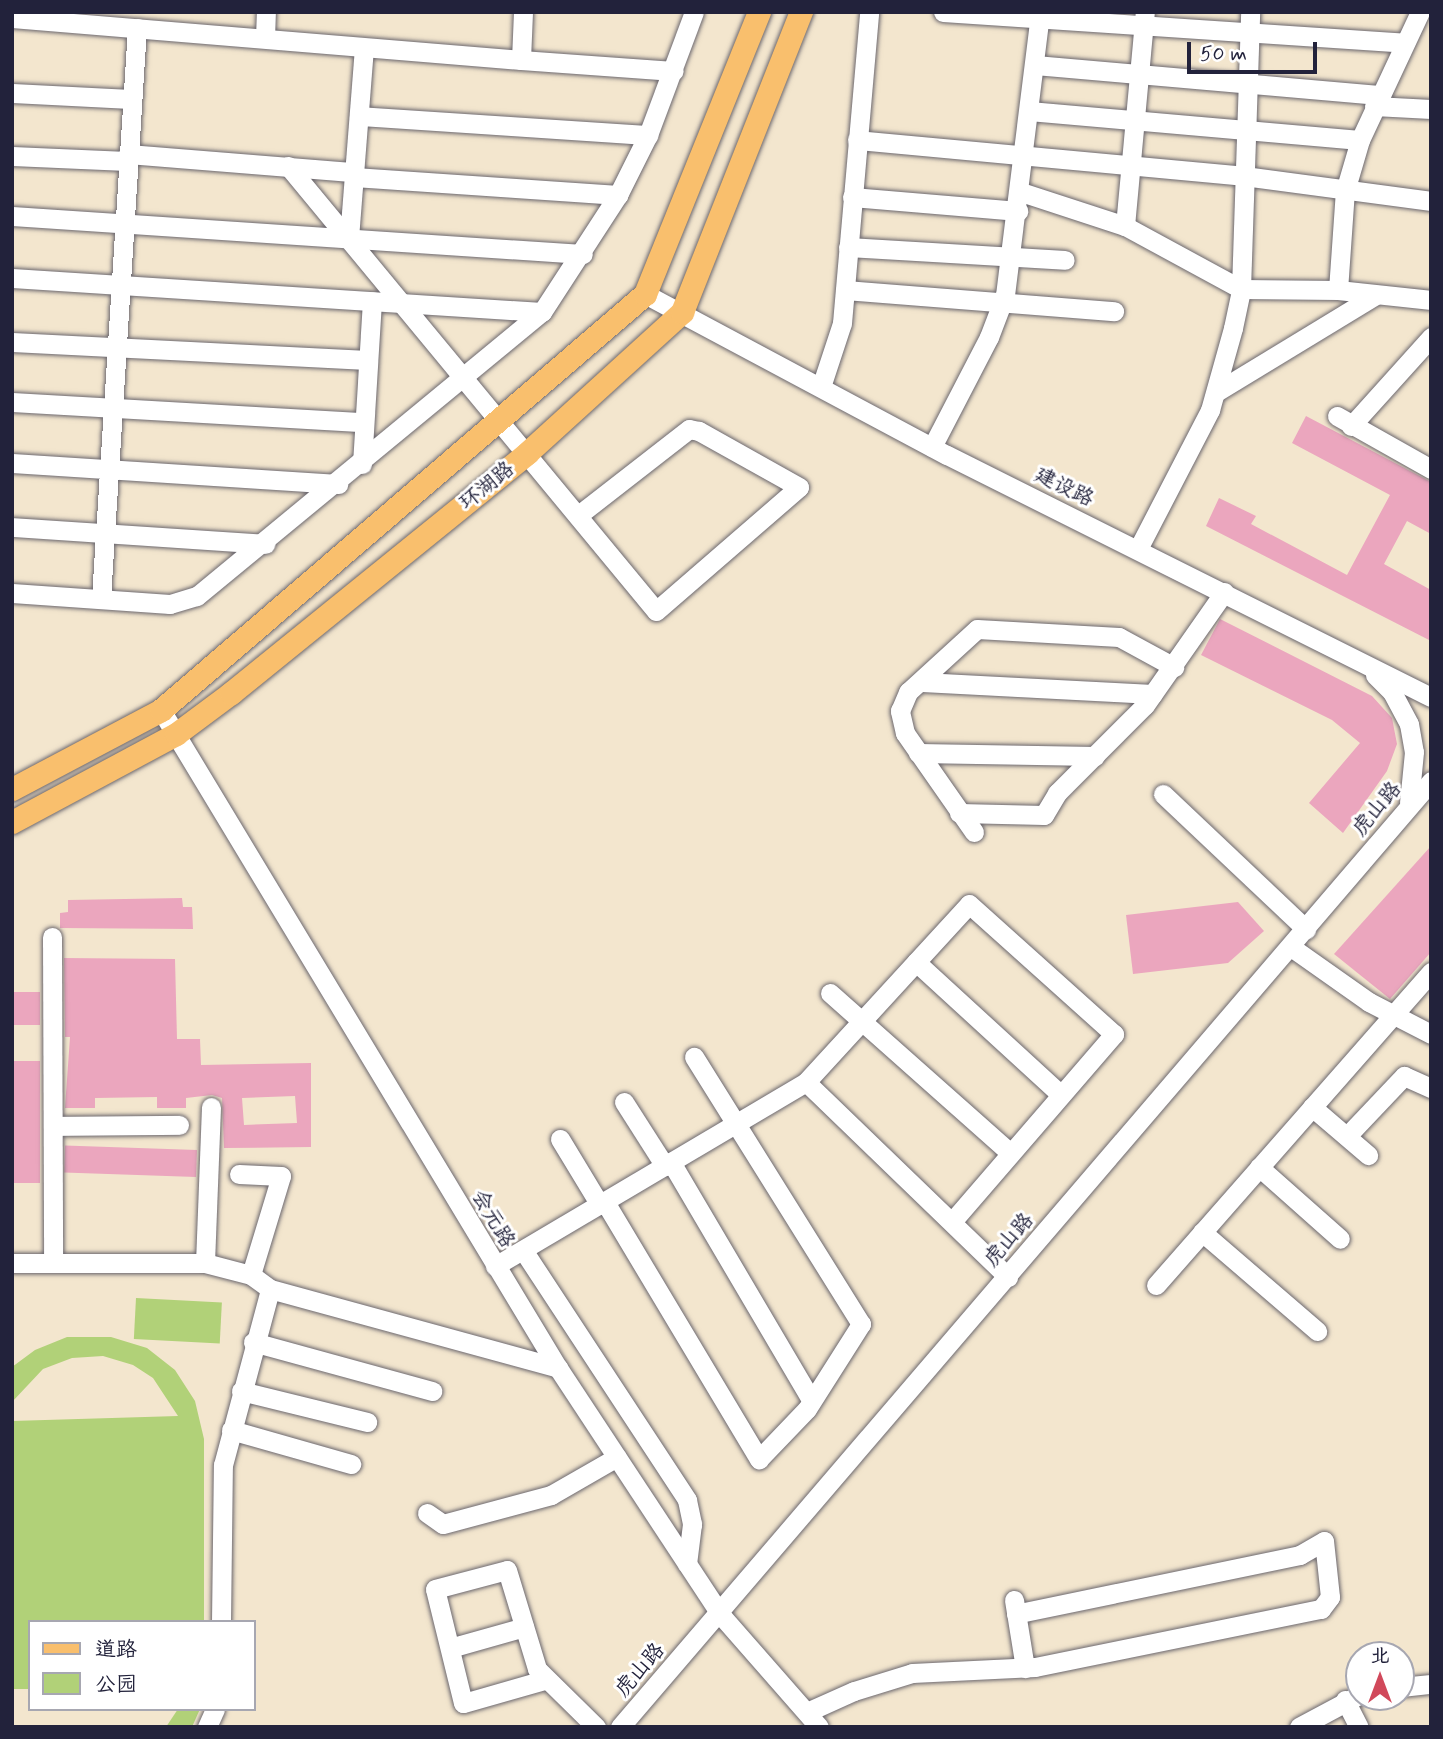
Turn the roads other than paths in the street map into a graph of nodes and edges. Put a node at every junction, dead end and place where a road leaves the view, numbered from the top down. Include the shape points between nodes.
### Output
1 (267, 12) edge
2 (523, 12) edge
3 (694, 12) edge
4 (759, 12) edge
5 (801, 12) edge
6 (869, 12) edge
7 (943, 12) edge
8 (1039, 17) edge
9 (12, 18) edge
10 (1144, 20) edge
11 (1249, 22) edge
12 (137, 28) junction
13 (1417, 28) edge
14 (265, 38) junction
15 (364, 49) junction
16 (521, 60) junction
17 (1035, 65) junction
18 (674, 71) junction
19 (1139, 72) junction
20 (1247, 81) junction
21 (12, 93) edge
22 (131, 99) junction
23 (1377, 101) junction
24 (1431, 109) edge
25 (1030, 111) junction
26 (359, 116) junction
27 (1137, 118) junction
28 (1246, 127) junction
29 (648, 135) junction
30 (857, 140) junction
31 (1360, 140) junction
32 (12, 156) edge
33 (127, 158) junction
34 (1025, 158) junction
35 (288, 166) junction
36 (1133, 167) junction
37 (354, 174) junction
38 (1244, 176) junction
39 (1345, 191) junction
40 (618, 195) junction
41 (852, 197) junction
42 (1431, 201) edge
43 (1019, 202) junction
44 (12, 216) edge
45 (123, 223) junction
46 (1125, 226) junction
47 (349, 238) junction
48 (848, 247) junction
49 (583, 254) junction
50 (1011, 255) junction
51 (1065, 260) dead end
52 (12, 278) edge
53 (120, 285) junction
54 (1241, 289) junction
55 (845, 290) junction
56 (1338, 290) junction
57 (645, 294) junction
58 (1376, 295) junction
59 (1431, 300) edge
60 (372, 301) junction
61 (1002, 301) junction
62 (403, 303) junction
63 (1114, 311) dead end
64 (542, 312) junction
65 (682, 312) junction
66 (1431, 337) edge
67 (12, 342) edge
68 (116, 347) junction
69 (368, 360) junction
70 (464, 376) junction
71 (821, 387) junction
72 (1217, 391) junction
73 (12, 402) edge
74 (113, 408) junction
75 (499, 419) junction
76 (363, 422) junction
77 (932, 447) junction
78 (527, 453) junction
79 (12, 463) edge
80 (362, 464) junction
81 (109, 468) junction
82 (1431, 469) edge
83 (338, 484) junction
84 (580, 514) junction
85 (12, 527) edge
86 (105, 532) junction
87 (265, 544) junction
88 (1138, 549) junction
89 (1224, 592) junction
90 (12, 593) edge
91 (101, 598) junction
92 (1361, 662) junction
93 (1174, 667) junction
94 (1431, 681) edge
95 (922, 682) junction
96 (1153, 694) junction
97 (1431, 697) edge
98 (161, 710) junction
99 (176, 734) junction
100 (918, 753) junction
101 (1095, 756) junction
102 (1431, 781) edge
103 (12, 789) edge
104 (1431, 792) edge
105 (1163, 794) dead end
106 (1408, 808) junction
107 (959, 813) junction
108 (12, 821) edge
109 (974, 832) dead end
110 (1306, 929) junction
111 (52, 937) dead end
112 (1291, 947) junction
113 (916, 962) junction
114 (1431, 972) edge
115 (830, 993) dead end
116 (1392, 1016) junction
117 (862, 1021) junction
118 (1431, 1034) edge
119 (694, 1057) dead end
120 (806, 1082) junction
121 (1431, 1088) edge
122 (1060, 1094) junction
123 (624, 1102) dead end
124 (211, 1107) dead end
125 (1312, 1107) junction
126 (735, 1124) junction
127 (180, 1125) dead end
128 (53, 1126) junction
129 (1346, 1136) junction
130 (560, 1139) dead end
131 (1009, 1152) junction
132 (1368, 1155) dead end
133 (668, 1164) junction
134 (1259, 1167) junction
135 (239, 1174) dead end
136 (602, 1204) junction
137 (952, 1222) junction
138 (1202, 1232) junction
139 (1340, 1238) dead end
140 (523, 1250) junction
141 (53, 1262) junction
142 (12, 1263) edge
143 (205, 1263) junction
144 (495, 1266) junction
145 (251, 1275) junction
146 (1008, 1277) junction
147 (1156, 1285) dead end
148 (270, 1289) junction
149 (1317, 1331) dead end
150 (253, 1342) junction
151 (558, 1368) junction
152 (241, 1391) junction
153 (432, 1391) dead end
154 (811, 1401) junction
155 (366, 1422) dead end
156 (231, 1430) junction
157 (617, 1457) junction
158 (351, 1464) dead end
159 (427, 1513) dead end
160 (687, 1564) junction
161 (720, 1614) junction
162 (221, 1620) edge
163 (524, 1627) junction
164 (450, 1648) junction
165 (1025, 1668) junction
166 (544, 1680) junction
167 (1345, 1702) edge
168 (214, 1711) edge
169 (813, 1719) edge
170 (206, 1727) edge
171 (596, 1727) edge
172 (620, 1727) edge
173 (1299, 1727) edge

1 - 14 street
2 - 16 street
3 - 18 street
4 - 57 main road, 环湖路
5 - 65 main road, 环湖路
6 - 30 street
7 - 8 street
8 - 10 street
8 - 17 street
9 - 12 street
10 - 11 street
10 - 19 street
11 - 13 street
11 - 20 street
12 - 14 street
12 - 22 street
13 - 23 street
14 - 15 street
15 - 16 street
15 - 26 street
16 - 18 street
17 - 19 street
17 - 25 street
18 - 29 street
19 - 20 street
19 - 27 street
20 - 23 street
20 - 28 street
21 - 22 street
22 - 33 street
23 - 24 street
23 - 31 street
25 - 27 street
25 - 34 street
26 - 29 street
26 - 37 street
27 - 28 street
27 - 36 street
28 - 31 street
28 - 38 street
29 - 40 street
30 - 34 street
30 - 41 street
31 - 39 street
32 - 33 street
33 - 35 street
33 - 45 street
34 - 36 street
34 - 43 street
35 - 37 street
35 - 47 street
36 - 38 street
36 - 46 street
37 - 40 street
37 - 47 street
38 - 39 street
38 - 54 street
39 - 42 street
39 - 56 street
40 - 49 street
41 - 43 street
41 - 48 street
43 - 46 street
43 - 50 street
44 - 45 street
45 - 47 street
45 - 53 street
46 - 54 street
47 - 49 street
47 - 62 street
48 - 50 street
48 - 55 street
49 - 64 street
50 - 51 street
50 - 61 street
52 - 53 street
53 - 60 street
53 - 68 street
54 - 56 street
54 - 72 street
55 - 61 street
55 - 71 street via 842,323
56 - 58 street
57 - 65 street, 建设路
57 - 75 main road, 环湖路
58 - 59 street
58 - 72 street
60 - 62 street
60 - 69 street
61 - 63 street
61 - 77 street via 989,337
62 - 64 street
62 - 70 street
64 - 70 street
65 - 71 street, 建设路
65 - 78 main road, 环湖路
66 - 82 street via 1344,421
67 - 68 street
68 - 69 street
68 - 74 street
69 - 76 street
70 - 75 street
70 - 80 street
71 - 77 street, 建设路
72 - 88 street
73 - 74 street
74 - 76 street
74 - 81 street
75 - 78 street
75 - 98 main road, 环湖路
76 - 80 street
77 - 88 street, 建设路
78 - 84 street
78 - 99 main road, 环湖路
79 - 81 street
80 - 83 street
81 - 83 street
81 - 86 street
83 - 87 street
84 - 84 street via 688,429 799,487 656,611
85 - 86 street
86 - 87 street
86 - 91 street
87 - 91 street via 210,589 183,602
88 - 89 street, 建设路
89 - 92 street, 建设路
89 - 93 street
90 - 91 street
92 - 94 street
92 - 97 street, 建设路
92 - 106 street via 1392,692 1409,724 1415,778
93 - 95 street via 1119,637 977,629
93 - 96 street
95 - 96 street
95 - 100 street via 904,697 900,711 905,733
96 - 101 street
98 - 99 street, 会元路
98 - 103 main road, 环湖路
99 - 108 main road, 环湖路
99 - 144 street, 会元路
100 - 101 street
100 - 107 street
101 - 107 street via 1049,802 1044,816
102 - 106 street, 虎山路
104 - 106 street
105 - 110 street
106 - 110 street, 虎山路
107 - 109 street
110 - 112 street, 虎山路
111 - 128 street
112 - 116 street
112 - 146 street, 虎山路
113 - 117 street
113 - 122 street
113 - 122 street via 969,904 1114,1034
114 - 116 street
115 - 117 street
116 - 118 street
116 - 125 street
117 - 120 street
117 - 131 street
119 - 126 street
120 - 126 street
120 - 137 street
121 - 129 street via 1404,1076
122 - 131 street
123 - 133 street
124 - 143 street
125 - 129 street
125 - 134 street
126 - 133 street
126 - 154 street via 861,1324
127 - 128 street
128 - 141 street
129 - 132 street
130 - 136 street
131 - 137 street
133 - 136 street
133 - 154 street
134 - 138 street
134 - 139 street
135 - 145 street via 281,1176
136 - 140 street
136 - 154 street via 759,1459
137 - 146 street
138 - 147 street
138 - 149 street
140 - 144 street
140 - 160 street via 687,1500 692,1524
141 - 142 street
141 - 143 street
143 - 145 street
144 - 151 street, 会元路
145 - 148 street
146 - 161 street, 虎山路
148 - 150 street
148 - 151 street
150 - 152 street
150 - 153 street
151 - 157 street, 会元路
152 - 155 street
152 - 156 street
156 - 158 street
156 - 162 street via 221,1489
157 - 159 street via 564,1490 542,1497 443,1524
157 - 160 street, 会元路
160 - 161 street, 会元路
161 - 169 street, 会元路
161 - 172 street, 虎山路
163 - 164 street
163 - 164 street via 507,1570 435,1590
163 - 166 street
164 - 166 street via 463,1703
165 - 165 street via 1321,1609 1330,1597 1324,1541 1300,1556 1015,1607
165 - 169 street via 912,1673 853,1691
166 - 171 street
167 - 173 street
168 - 170 street

